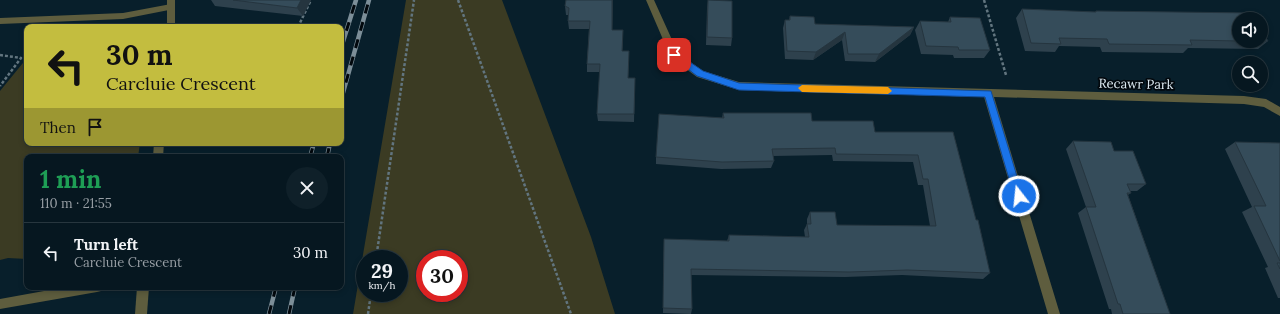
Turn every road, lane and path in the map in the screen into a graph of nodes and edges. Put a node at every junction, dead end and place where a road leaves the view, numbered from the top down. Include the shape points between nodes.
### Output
1 (311, 0) edge
2 (414, 0) edge
3 (458, 0) edge
4 (650, 0) edge
5 (984, 0) edge
6 (171, 4) edge
7 (0, 21) edge
8 (171, 24) edge
9 (299, 24) edge
10 (0, 55) edge
11 (0, 86) edge
12 (988, 94) junction
13 (1012, 94) junction
14 (1280, 112) edge
15 (377, 250) edge
16 (80, 290) edge
17 (143, 290) edge
18 (370, 302) edge
19 (0, 304) edge
20 (141, 314) edge
21 (368, 314) edge
22 (571, 314) edge
23 (1054, 314) edge

1 - 9 path
2 - 15 path
3 - 22 path
4 - 12 street, Recawr Park via 674,55 700,74 739,86
5 - 13 path
6 - 7 street via 123,16
6 - 8 street
10 - 11 path via 21,58
12 - 13 street, Recawr Park
12 - 23 street
13 - 14 street, Recawr Park via 1244,100 1266,104
16 - 19 street
17 - 20 street
18 - 21 path

